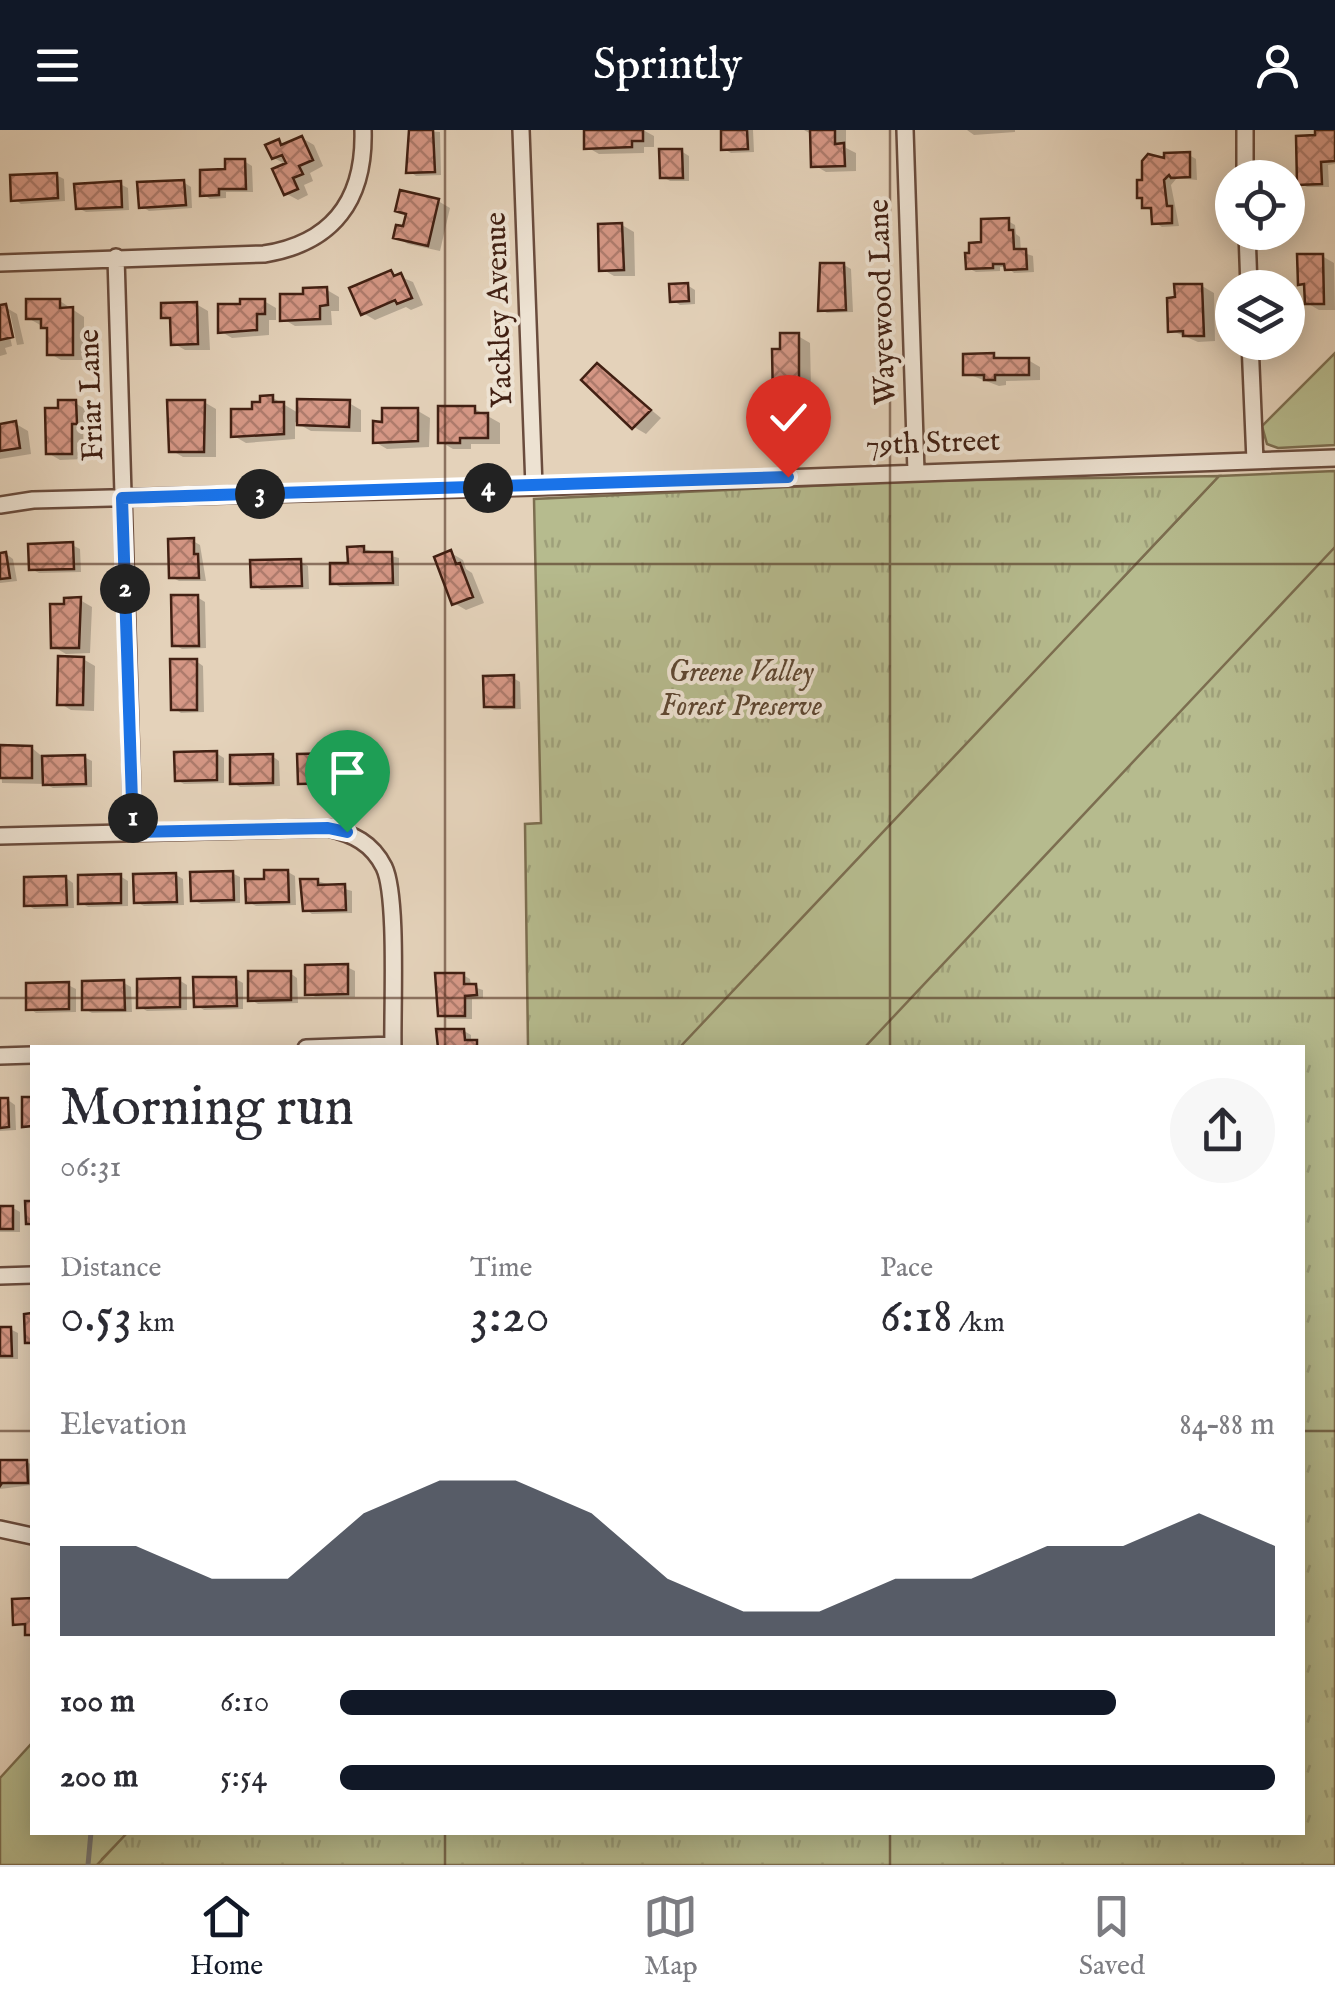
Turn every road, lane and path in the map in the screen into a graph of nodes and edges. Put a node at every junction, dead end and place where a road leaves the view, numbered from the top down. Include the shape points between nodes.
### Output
1 (363, 130) edge
2 (521, 130) edge
3 (905, 130) edge
4 (1245, 130) edge
5 (1245, 160) edge
6 (116, 258) junction
7 (0, 263) edge
8 (1251, 360) edge
9 (1335, 458) edge
10 (1254, 461) junction
11 (916, 472) junction
12 (534, 487) junction
13 (122, 498) junction
14 (0, 505) edge
15 (133, 832) junction
16 (0, 836) edge
17 (393, 1045) edge
18 (30, 1055) edge
19 (0, 1056) edge
20 (30, 1275) edge
21 (0, 1276) edge
22 (0, 1529) edge
23 (30, 1536) edge

1 - 6 street via 354,192 326,229 304,243 281,251
2 - 12 street, Yackley Avenue
3 - 11 street, Wayewood Lane
4 - 5 street
6 - 7 street
6 - 13 street, Friar Lane
8 - 10 street
9 - 10 street, 79th Street
10 - 11 street, 79th Street
11 - 12 street, 79th Street
12 - 13 street, 79th Street
13 - 14 street, 79th Street
13 - 15 street, Friar Lane
15 - 16 street
15 - 17 street via 328,828 367,844 390,889
18 - 19 street
20 - 21 street
22 - 23 street

